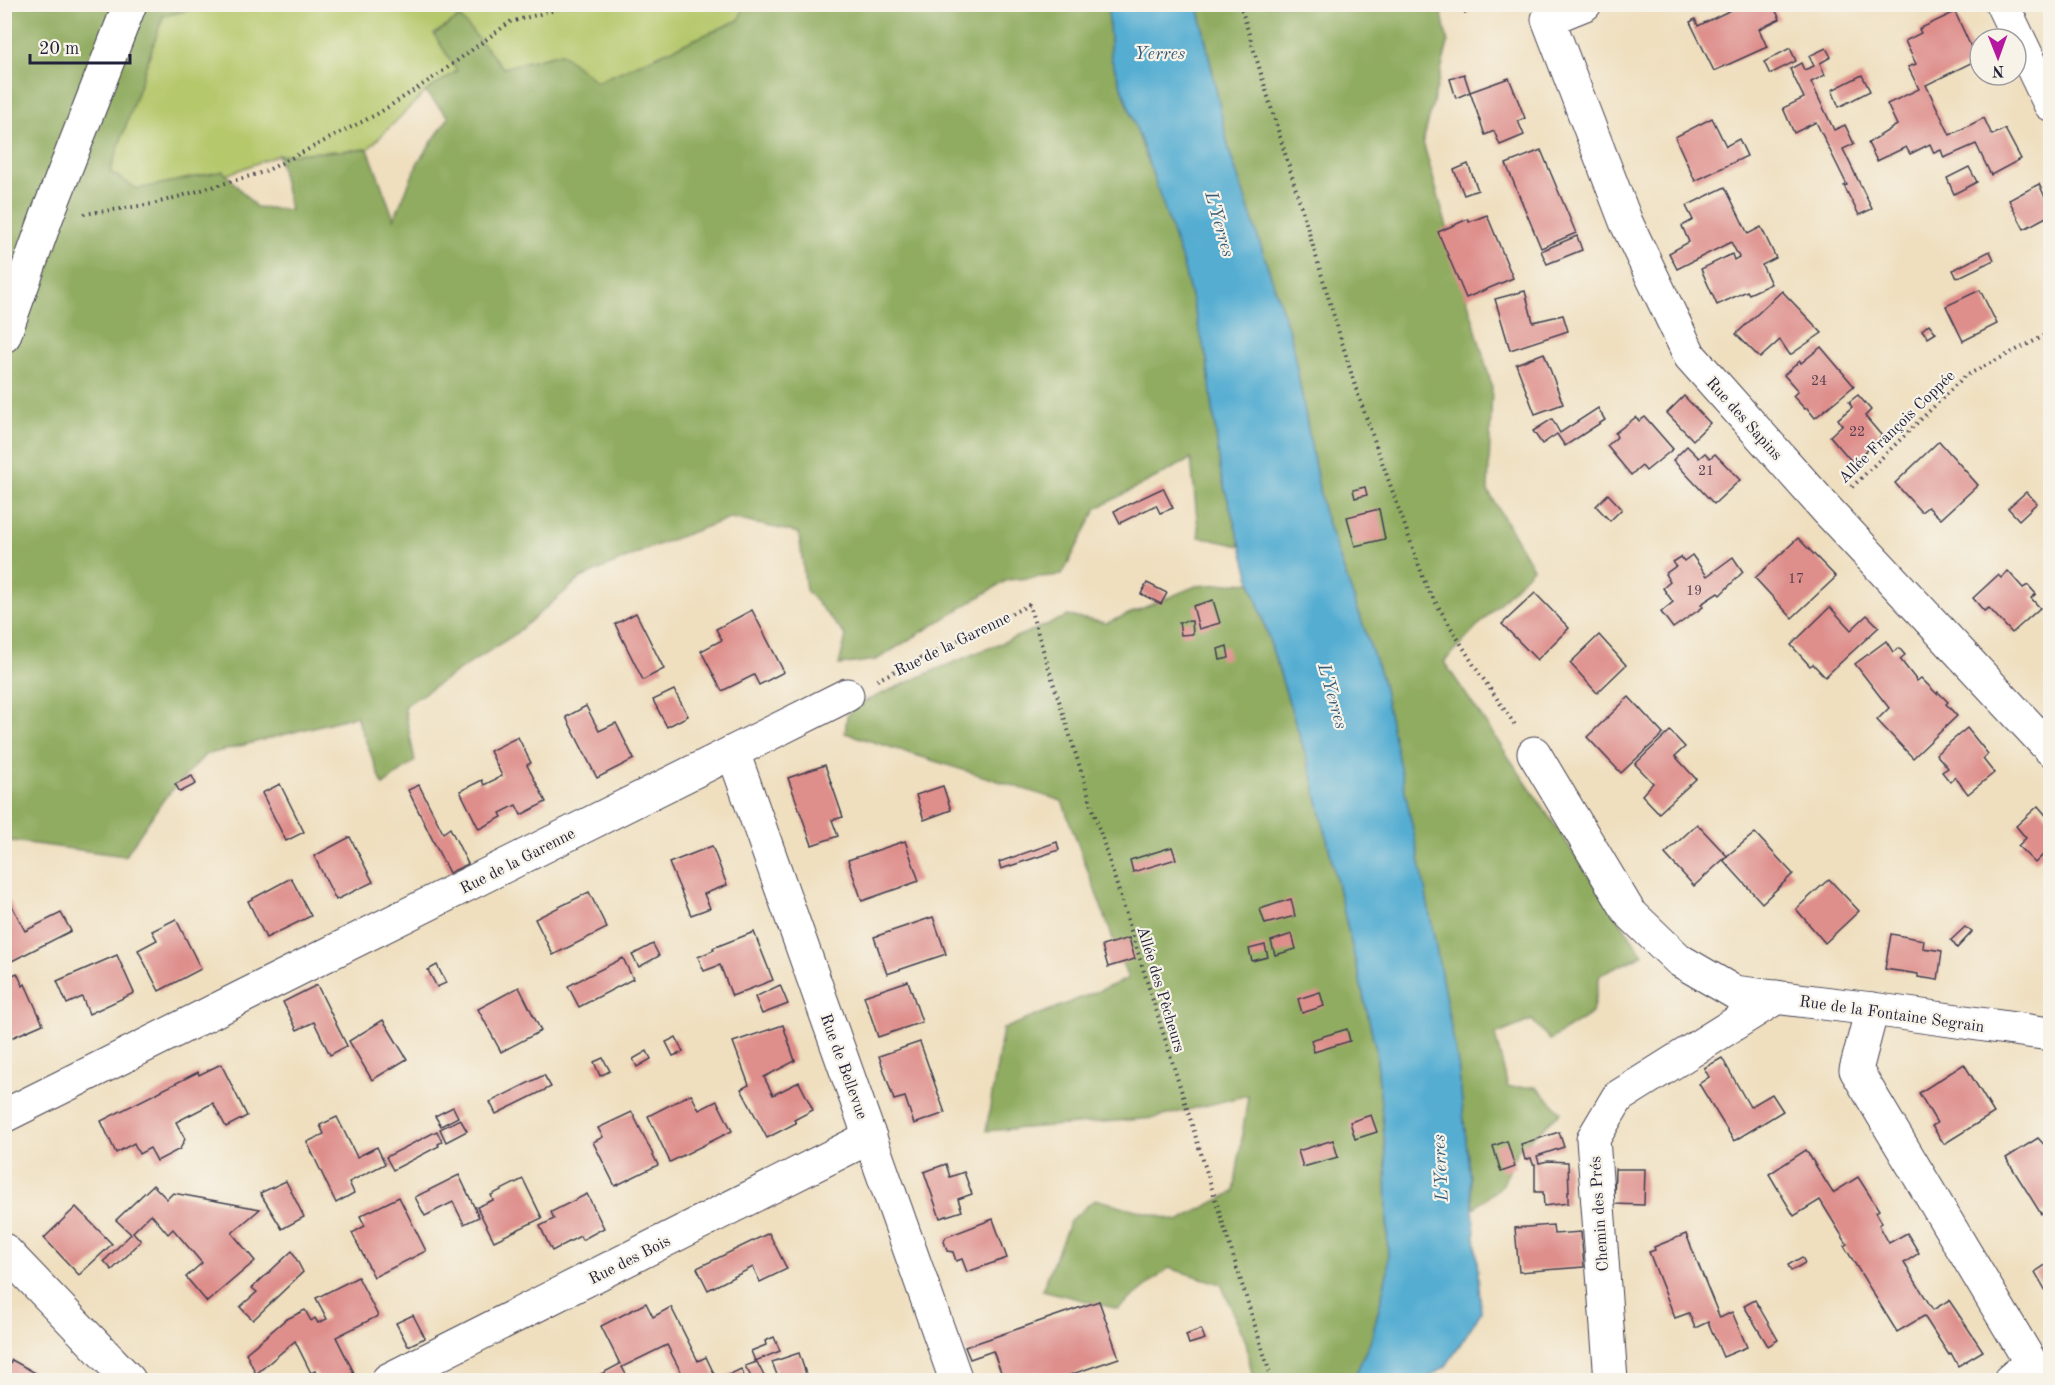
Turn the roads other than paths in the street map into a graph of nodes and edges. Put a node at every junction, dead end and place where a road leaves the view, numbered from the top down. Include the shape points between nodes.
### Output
1 (130, 4) edge
2 (1585, 4) edge
3 (2002, 4) edge
4 (2050, 104) edge
5 (4, 336) edge
6 (847, 695) road end
7 (2050, 749) edge
8 (733, 752) junction
9 (1533, 753) road end
10 (1777, 997) junction
11 (1872, 1009) junction
12 (2050, 1034) edge
13 (4, 1116) edge
14 (870, 1137) junction
15 (4, 1250) edge
16 (129, 1380) edge
17 (388, 1380) edge
18 (956, 1380) edge
19 (1611, 1380) edge
20 (2010, 1380) edge

1 - 5 street
2 - 7 street, Rue des Sapins via 1548,19 1626,222 1690,356 1827,510
3 - 4 street
6 - 8 street, Rue de la Garenne
8 - 13 street, Rue de la Garenne
8 - 14 street, Rue de Bellevue
9 - 10 street, Rue de la Fontaine Segrain via 1629,912 1679,960 1734,992
10 - 11 street, Rue de la Fontaine Segrain
10 - 19 street, Chemin des Prés via 1618,1097 1593,1139
11 - 12 street, Rue de la Fontaine Segrain
11 - 20 street via 1856,1070 2031,1363
14 - 17 street, Rue des Bois
14 - 18 street, Rue de Bellevue
15 - 16 street

